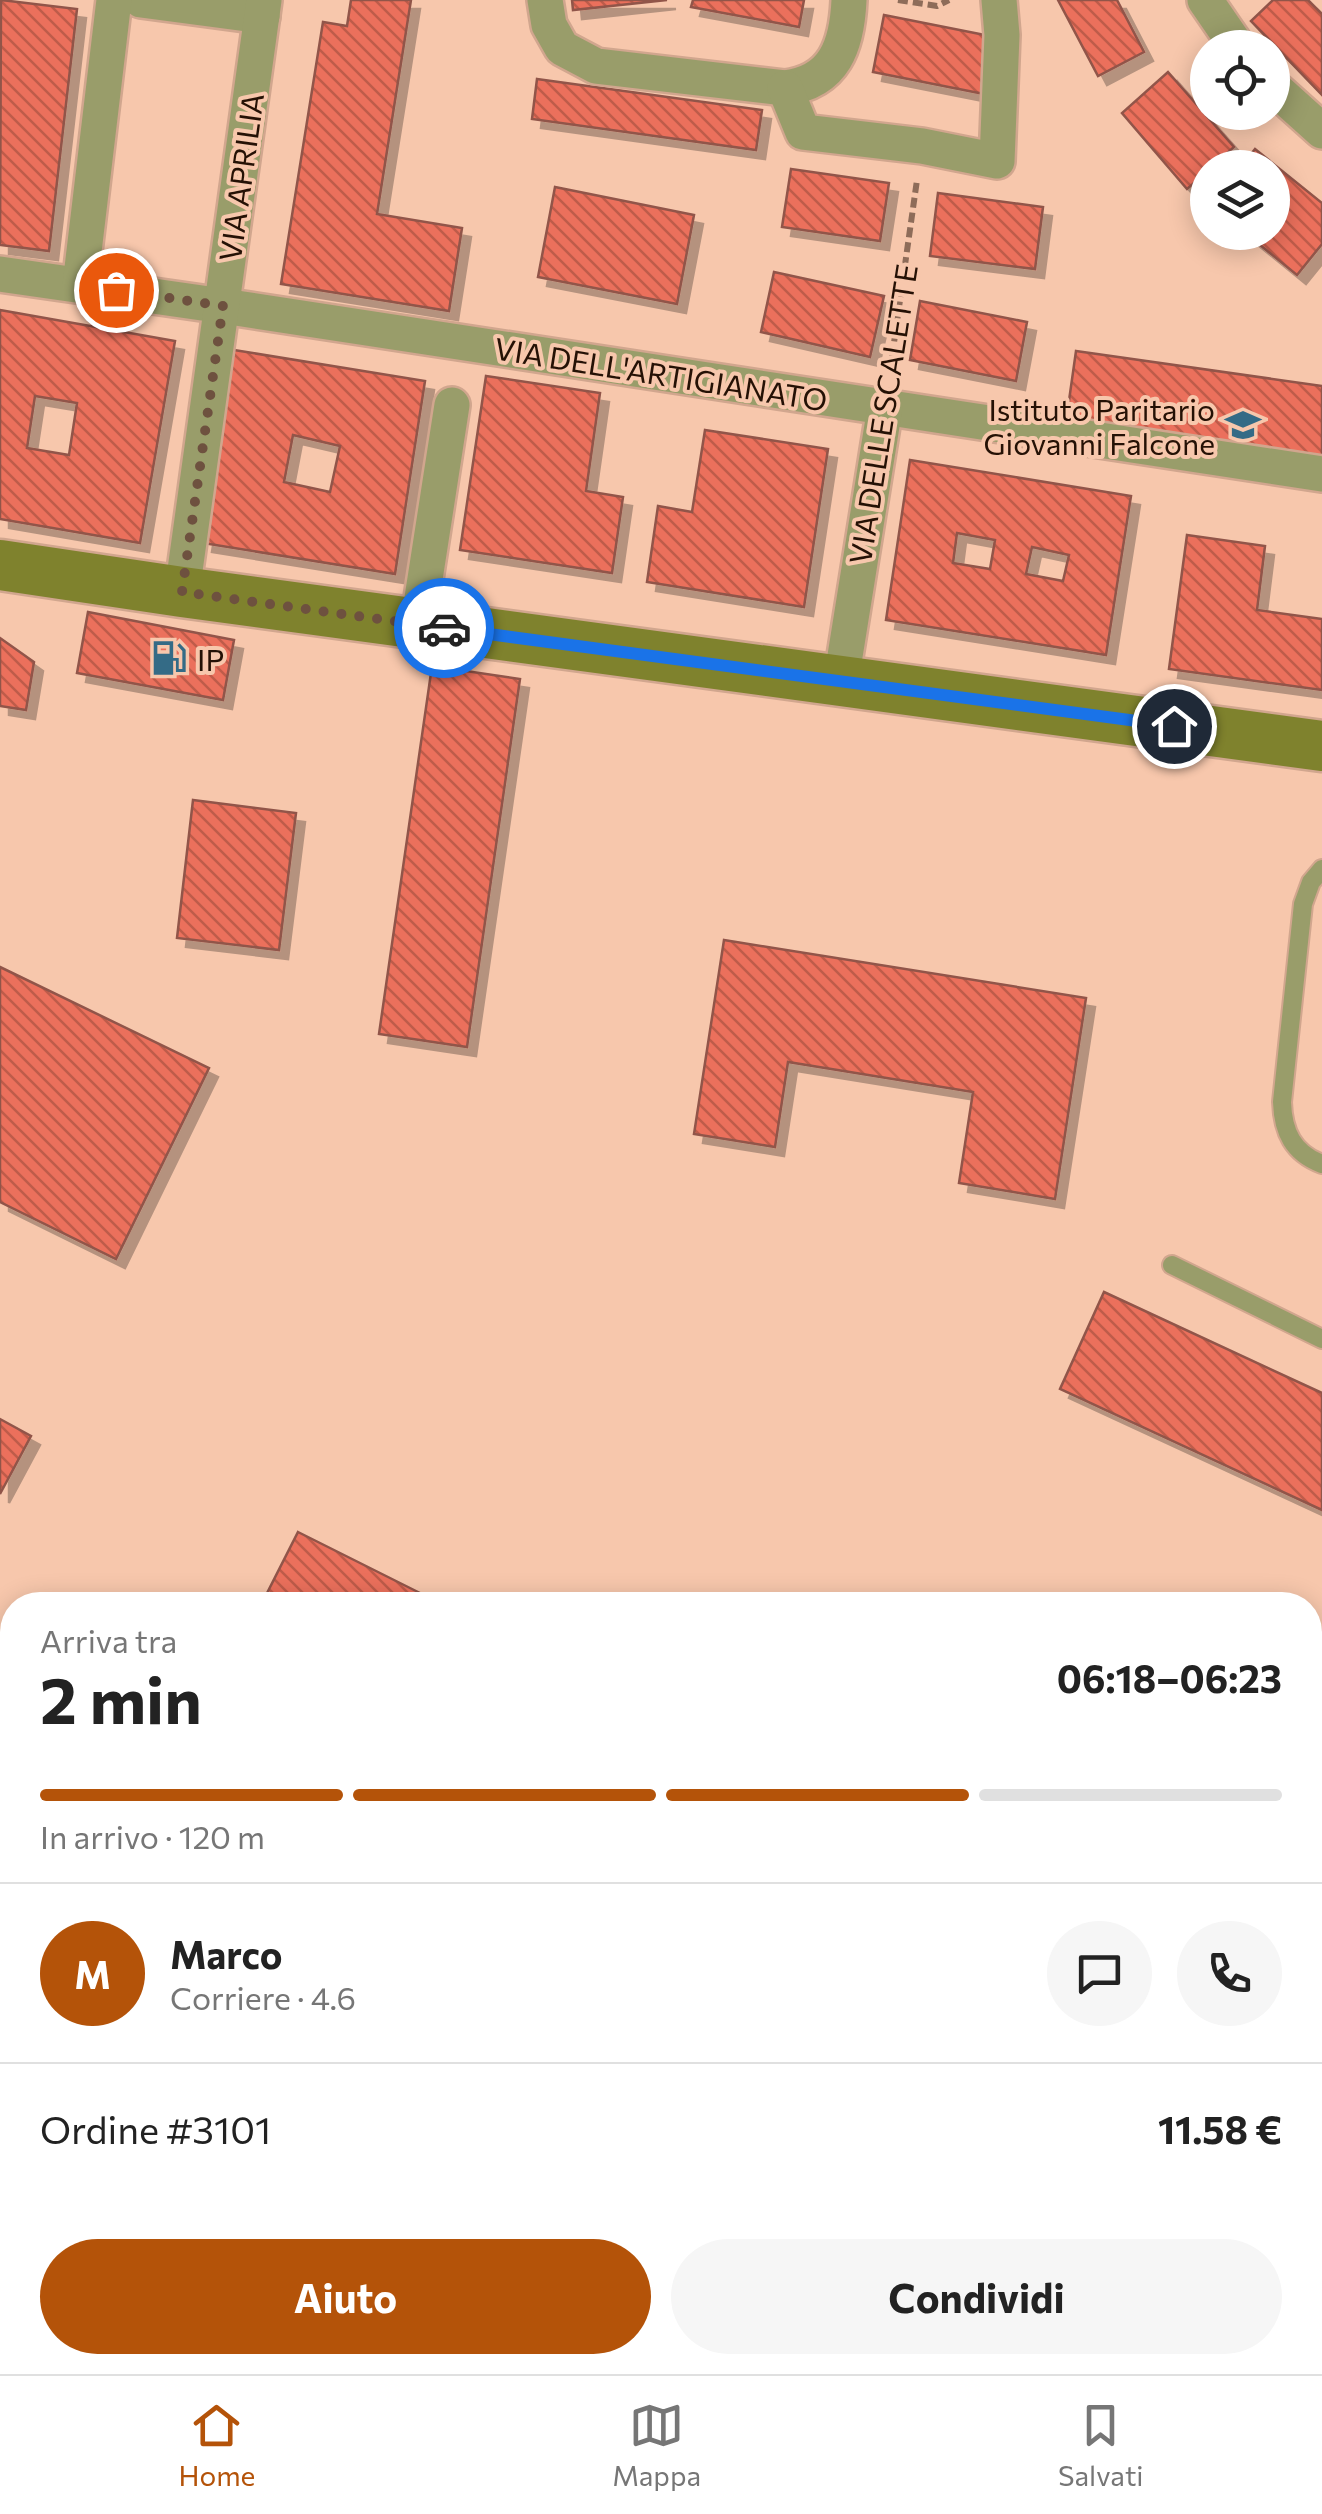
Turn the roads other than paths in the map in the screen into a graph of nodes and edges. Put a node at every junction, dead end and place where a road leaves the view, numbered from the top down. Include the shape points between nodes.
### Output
1 (114, 0) edge
2 (141, 0) edge
3 (545, 0) edge
4 (849, 0) edge
5 (1000, 0) edge
6 (1204, 0) edge
7 (263, 8) edge
8 (1225, 30) edge
9 (785, 88) junction
10 (1290, 102) edge
11 (1322, 131) edge
12 (0, 274) edge
13 (80, 285) junction
14 (223, 306) junction
15 (452, 405) dead end
16 (885, 407) junction
17 (1322, 474) edge
18 (0, 566) edge
19 (182, 592) junction
20 (418, 624) junction
21 (841, 681) junction
22 (1322, 746) edge
23 (1322, 870) edge
24 (1322, 1164) edge
25 (1172, 1266) dead end
26 (1322, 1338) edge

1 - 13 street
2 - 7 street
3 - 9 street via 562,48 596,66
4 - 9 street via 845,38 833,63 812,80
5 - 9 street via 997,161 803,132
6 - 8 street
7 - 14 street, VIA APRILIA
10 - 11 street
12 - 13 street, VIA DELL'ARTIGIANATO
13 - 14 street, VIA DELL'ARTIGIANATO
14 - 16 street, VIA DELL'ARTIGIANATO
14 - 19 street, VIA APRILIA
15 - 20 street
16 - 17 street, VIA DELL'ARTIGIANATO
16 - 21 street, VIA DELLE SCALETTE
18 - 19 main road
19 - 20 main road
20 - 21 main road
21 - 22 main road
23 - 24 lane via 1303,904 1282,1102 1294,1147
25 - 26 lane

